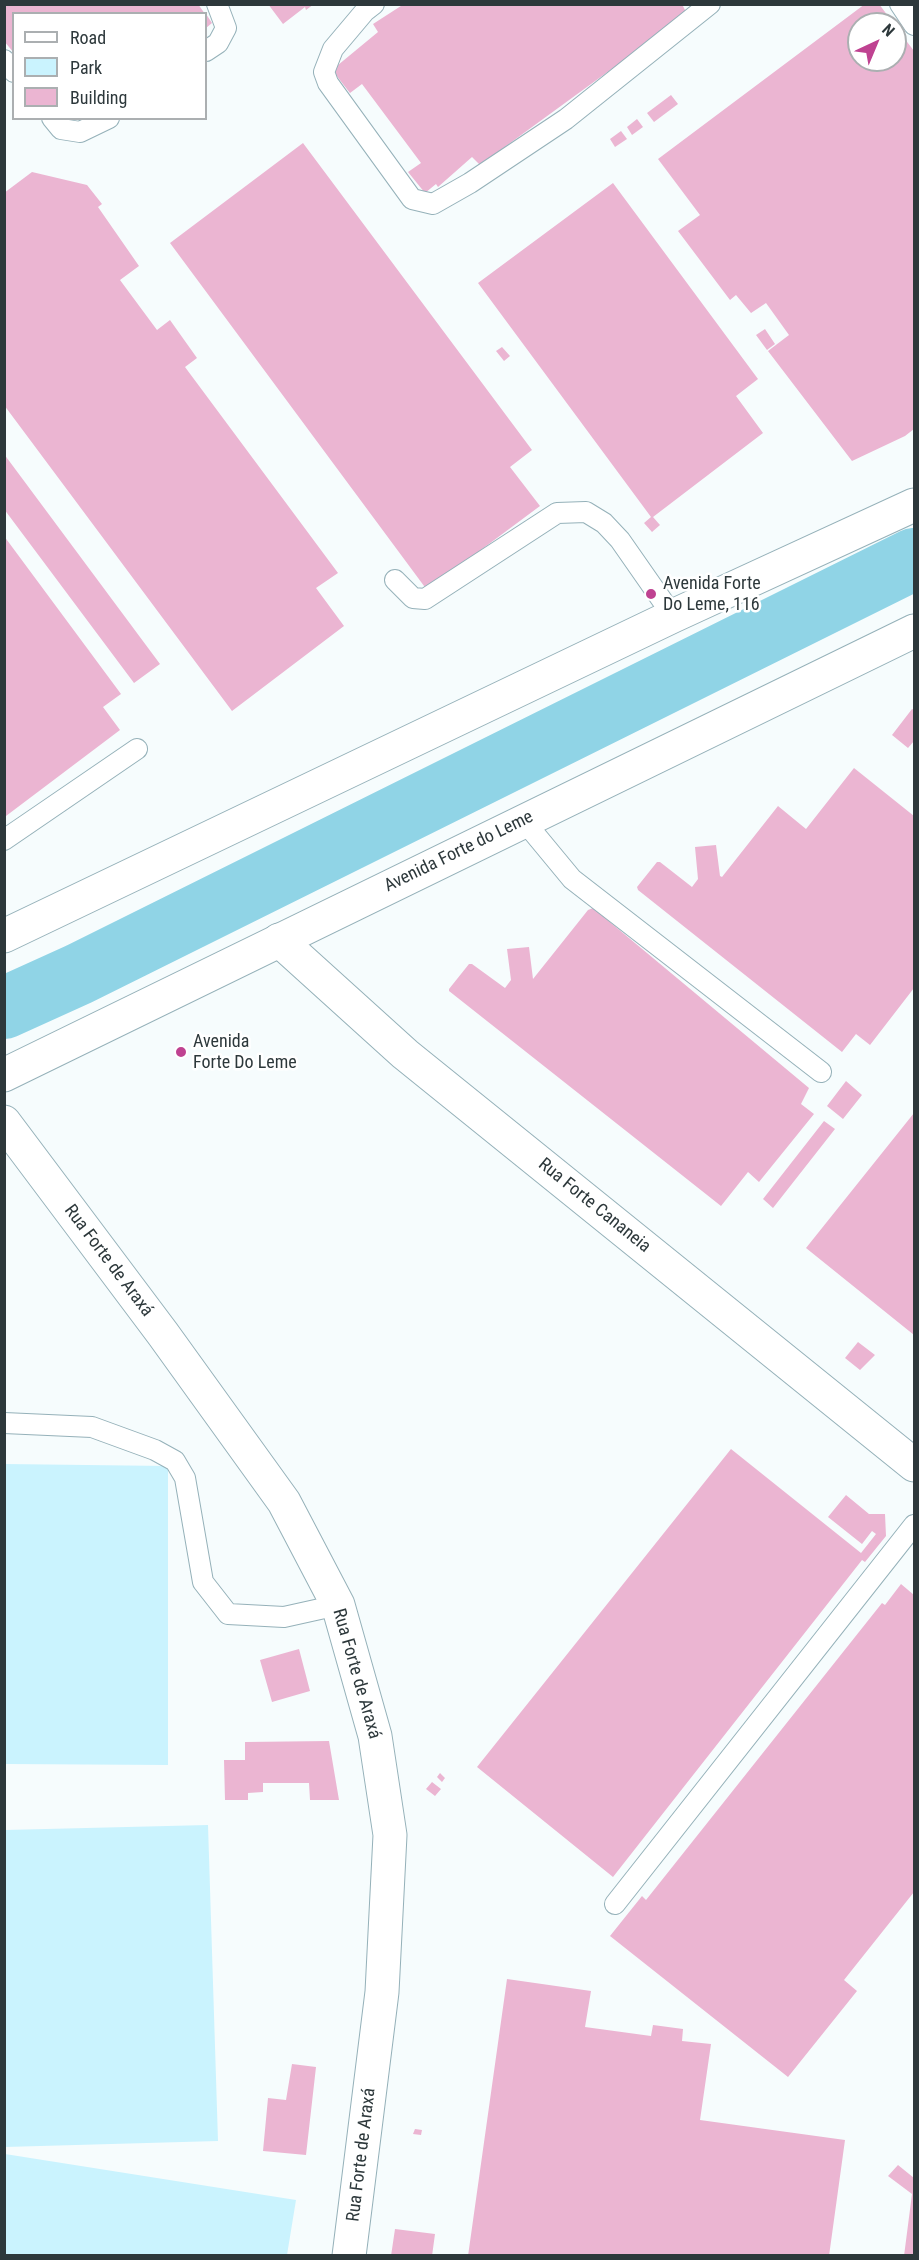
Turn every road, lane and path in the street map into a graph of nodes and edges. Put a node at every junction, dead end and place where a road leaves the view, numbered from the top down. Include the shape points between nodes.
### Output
1 (217, 4) edge
2 (374, 4) edge
3 (710, 4) edge
4 (900, 4) edge
5 (915, 24) edge
6 (207, 50) edge
7 (54, 120) edge
8 (105, 120) edge
9 (915, 505) edge
10 (394, 580) dead end
11 (673, 616) junction
12 (915, 631) edge
13 (137, 749) dead end
14 (524, 821) junction
15 (4, 840) edge
16 (4, 936) edge
17 (279, 940) junction
18 (821, 1072) dead end
19 (4, 1075) edge
20 (4, 1122) edge
21 (4, 1423) edge
22 (915, 1465) edge
23 (915, 1525) edge
24 (338, 1605) junction
25 (615, 1904) dead end
26 (349, 2256) edge

1 - 6 lane via 226,28 218,43
2 - 3 lane via 333,49 324,72 412,199 433,204 566,119
4 - 5 lane
7 - 8 lane via 61,129 80,132
9 - 11 street
10 - 11 lane via 413,598 424,599 557,513 585,512 604,523 620,540
11 - 16 street
12 - 14 street, Avenida Forte do Leme
13 - 15 lane
14 - 17 street, Avenida Forte do Leme
14 - 18 lane via 572,879
17 - 19 street, Avenida Forte do Leme
17 - 22 street, Rua Forte Cananeia via 405,1054
20 - 24 street, Rua Forte de Araxá via 284,1502
21 - 24 lane via 92,1427 175,1461 185,1478 203,1581 228,1614 284,1617
23 - 25 lane
24 - 26 street, Rua Forte de Araxá via 375,1736 390,1835 382,1992

